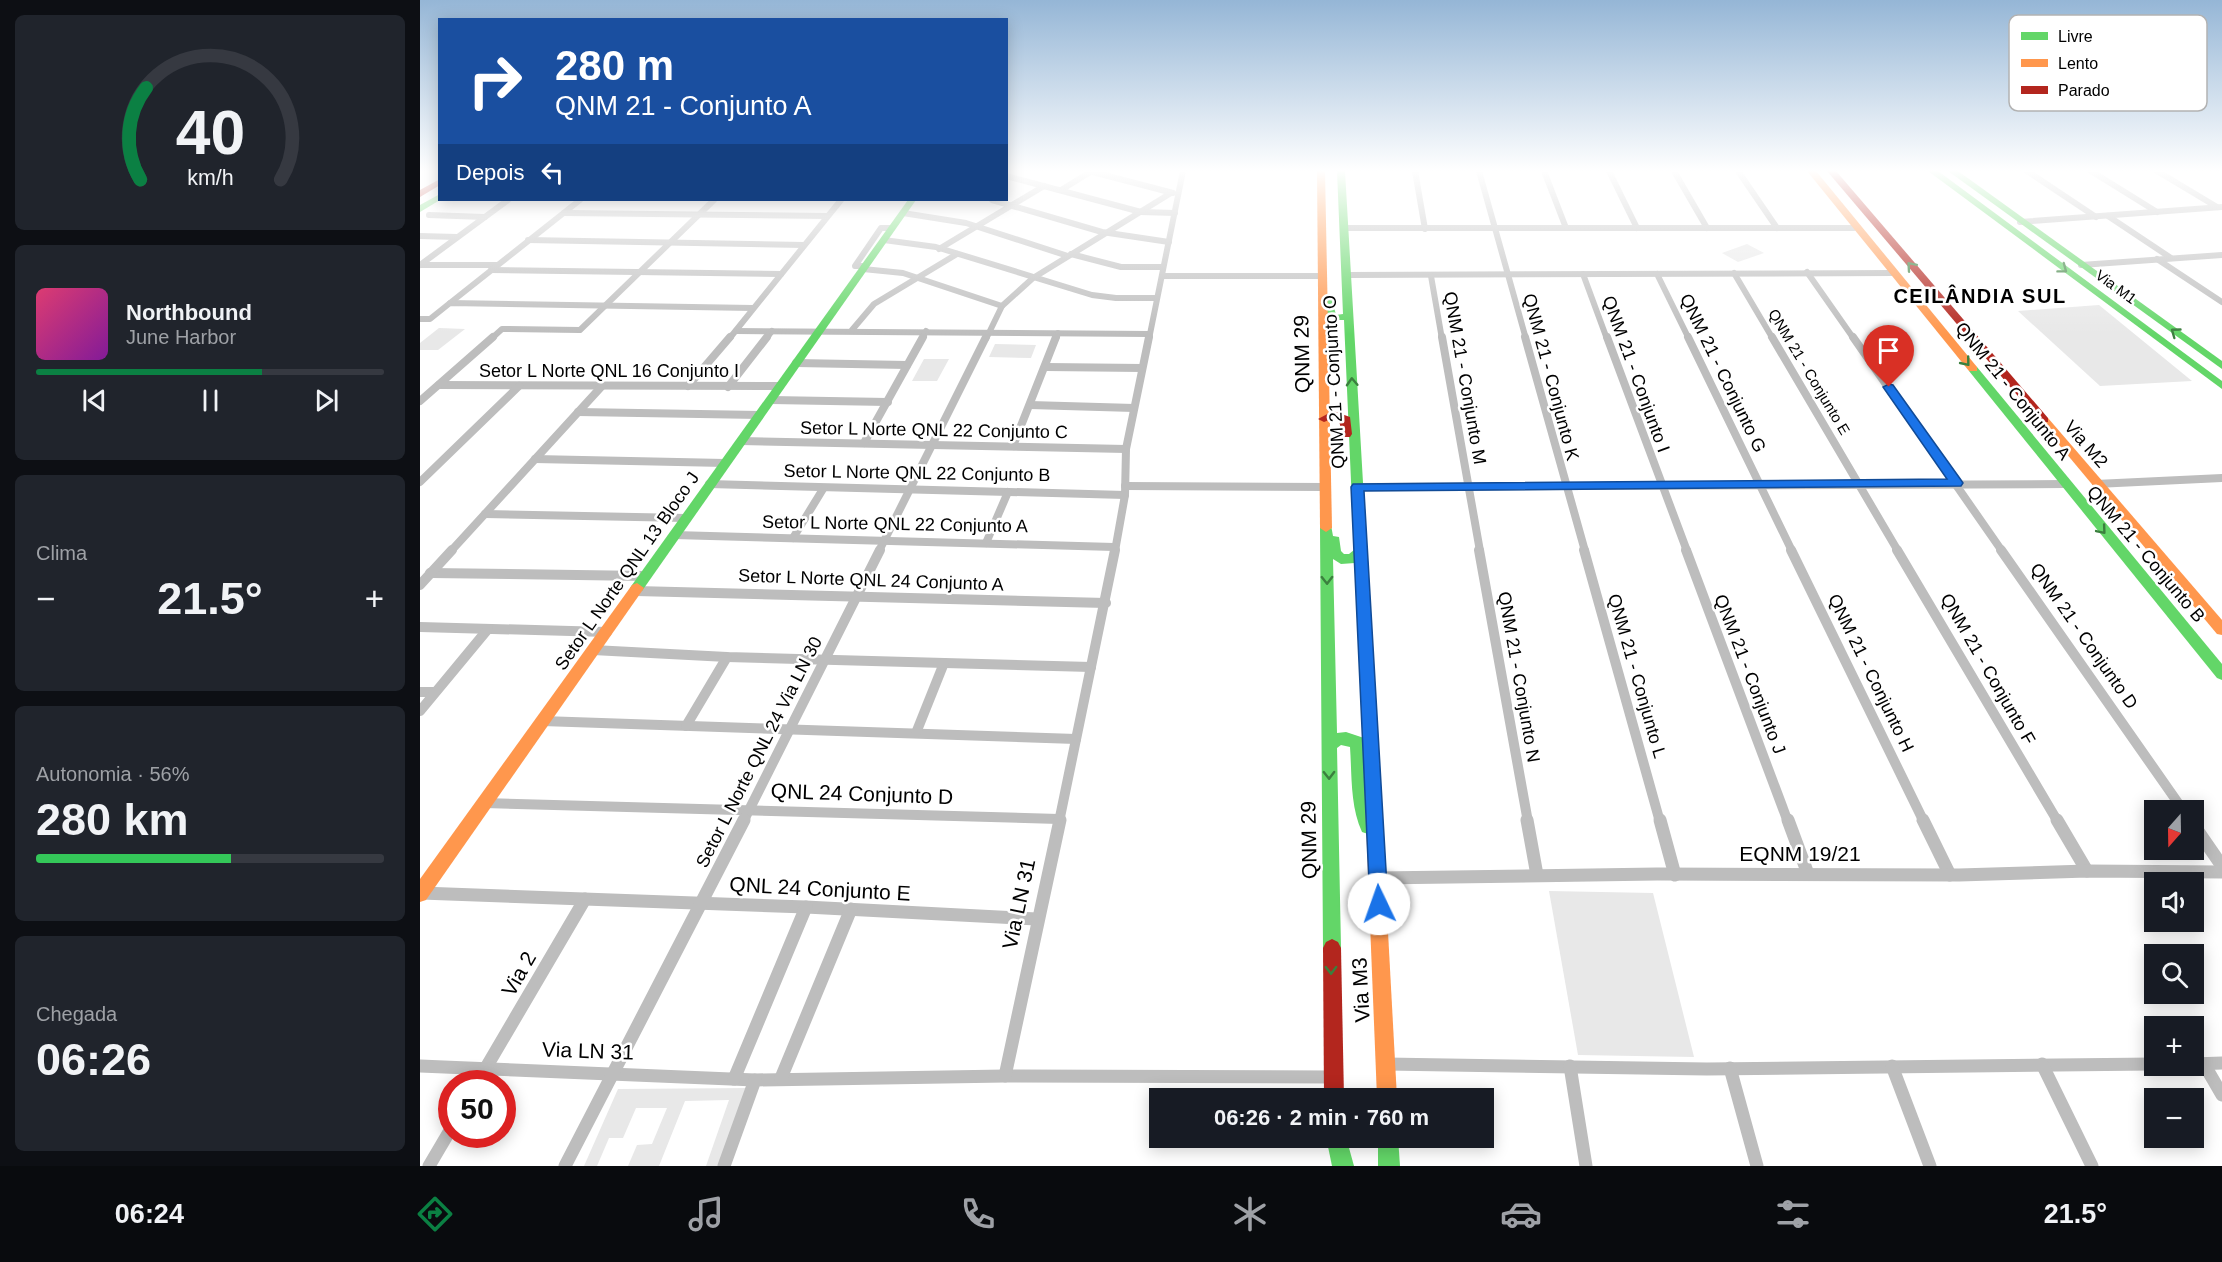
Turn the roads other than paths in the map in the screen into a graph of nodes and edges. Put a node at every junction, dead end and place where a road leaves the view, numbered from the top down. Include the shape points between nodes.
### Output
1 (473, 225) edge
2 (547, 225) edge
3 (689, 225) edge
4 (819, 225) edge
5 (894, 225) edge
6 (971, 225) edge
7 (979, 225) edge
8 (1079, 225) edge
9 (1119, 225) edge
10 (1172, 225) edge
11 (1321, 225) edge
12 (1343, 225) edge
13 (1424, 225) edge
14 (1494, 225) edge
15 (1775, 225) edge
16 (1852, 225) edge
17 (1876, 225) edge
18 (2014, 225) edge
19 (2025, 225) edge
20 (2025, 225) edge
21 (2122, 225) edge
22 (976, 227) junction
23 (892, 228) junction
24 (1345, 228) junction
25 (1566, 228) joint
26 (1637, 228) joint
27 (1707, 228) joint
28 (1777, 228) junction
29 (1854, 228) junction
30 (1425, 229) junction
31 (1495, 229) junction
32 (1106, 233) junction
33 (2036, 233) junction
34 (420, 236) edge
35 (457, 237) junction
36 (528, 240) junction
37 (884, 240) junction
38 (1169, 242) junction
39 (671, 243) junction
40 (804, 244) junction
41 (939, 249) junction
42 (957, 254) junction
43 (1070, 255) junction
44 (2222, 255) edge
45 (2171, 258) junction
46 (2157, 259) junction
47 (420, 265) edge
48 (2081, 265) junction
49 (864, 267) junction
50 (1163, 267) junction
51 (494, 268) junction
52 (1807, 272) junction
53 (640, 273) junction
54 (1734, 273) junction
55 (1894, 273) junction
56 (781, 274) junction
57 (1583, 274) junction
58 (1657, 274) junction
59 (1348, 275) junction
60 (1508, 275) junction
61 (1162, 276) junction
62 (1431, 276) junction
63 (915, 277) junction
64 (1034, 278) junction
65 (1322, 279) junction
66 (1156, 298) junction
67 (2222, 302) edge
68 (450, 303) junction
69 (607, 306) junction
70 (1002, 306) junction
71 (753, 308) junction
72 (1348, 316) junction
73 (420, 319) edge
74 (1932, 320) junction
75 (1956, 320) junction
76 (736, 330) junction
77 (820, 330) junction
78 (852, 330) junction
79 (772, 331) junction
80 (926, 331) junction
81 (988, 332) junction
82 (1058, 333) junction
83 (1149, 334) junction
84 (796, 363) junction
85 (907, 364) junction
86 (2222, 366) edge
87 (1046, 367) junction
88 (1142, 368) junction
89 (439, 385) junction
90 (519, 386) junction
91 (602, 386) junction
92 (688, 386) junction
93 (780, 386) junction
94 (2222, 386) edge
95 (728, 387) junction
96 (771, 400) junction
97 (420, 401) edge
98 (888, 402) junction
99 (1030, 405) junction
100 (1134, 408) junction
101 (578, 412) junction
102 (760, 415) junction
103 (1324, 419) junction
104 (741, 441) junction
105 (864, 443) junction
106 (931, 444) junction
107 (1013, 446) junction
108 (1126, 449) junction
109 (535, 459) junction
110 (725, 463) junction
111 (2222, 478) edge
112 (420, 482) edge
113 (1956, 483) junction
114 (709, 484) junction
115 (1860, 484) junction
116 (2066, 484) junction
117 (2096, 484) junction
118 (1357, 485) junction
119 (1469, 485) junction
120 (1662, 485) junction
121 (1762, 485) junction
122 (1566, 486) junction
123 (823, 489) junction
124 (909, 490) junction
125 (1125, 490) junction
126 (1008, 492) junction
127 (1326, 494) junction
128 (485, 514) junction
129 (686, 518) junction
130 (674, 535) junction
131 (794, 538) junction
132 (885, 540) junction
133 (986, 543) junction
134 (1114, 547) junction
135 (1359, 553) junction
136 (430, 573) junction
137 (646, 576) junction
138 (420, 585) edge
139 (636, 591) junction
140 (856, 596) junction
141 (1106, 603) junction
142 (420, 627) edge
143 (488, 629) junction
144 (2222, 630) edge
145 (607, 632) junction
146 (593, 651) junction
147 (727, 657) junction
148 (824, 659) junction
149 (944, 663) junction
150 (1091, 667) junction
151 (2222, 674) edge
152 (420, 692) edge
153 (435, 692) junction
154 (420, 711) edge
155 (542, 721) junction
156 (686, 726) junction
157 (787, 731) junction
158 (916, 733) junction
159 (1076, 739) junction
160 (1329, 746) junction
161 (2176, 800) edge
162 (484, 803) junction
163 (747, 810) junction
164 (1059, 819) junction
165 (2204, 840) edge
166 (1375, 849) junction
167 (2222, 866) edge
168 (2087, 871) junction
169 (2222, 872) edge
170 (1808, 874) junction
171 (1537, 875) junction
172 (1676, 875) junction
173 (1950, 875) junction
174 (1378, 878) junction
175 (420, 893) edge
176 (585, 899) junction
177 (702, 903) junction
178 (806, 907) junction
179 (851, 909) junction
180 (1037, 920) junction
181 (2222, 1063) edge
182 (1386, 1064) junction
183 (2042, 1064) junction
184 (2144, 1064) edge
185 (2204, 1064) edge
186 (420, 1066) edge
187 (1570, 1066) junction
188 (1892, 1066) junction
189 (486, 1068) junction
190 (1730, 1068) junction
191 (2204, 1072) edge
192 (611, 1073) junction
193 (1005, 1076) junction
194 (1333, 1077) junction
195 (781, 1078) junction
196 (735, 1079) junction
197 (755, 1080) junction
198 (1334, 1088) edge
199 (1387, 1088) edge
200 (2222, 1095) edge
201 (440, 1148) edge
202 (1336, 1148) edge
203 (1339, 1148) edge
204 (1388, 1148) edge
205 (429, 1166) edge
206 (565, 1166) edge
207 (724, 1166) edge
208 (1336, 1166) edge
209 (1343, 1166) edge
210 (1389, 1166) edge
211 (1586, 1166) edge
212 (1757, 1166) edge
213 (1930, 1166) edge
214 (2092, 1166) edge

1 - 35 street
2 - 36 street
3 - 39 street
4 - 40 street
5 - 23 main road, Setor L Norte QNL 13 Bloco J
6 - 22 street
7 - 22 street
8 - 32 street
9 - 32 street
10 - 38 street, Via LN 31
11 - 65 main road
12 - 24 main road
13 - 30 street
14 - 31 street, QNM 21 - Conjunto K
15 - 28 street
16 - 29 main road
75 -> 17 main road, Via M2
18 -> 94 main road, Via M1
19 - 33 main road
20 - 33 main road, Via M1
21 - 45 street
22 - 41 street
22 - 43 street
23 - 37 main road, Setor L Norte QNL 13 Bloco J
23 - 49 street via 880,228 855,266
24 - 30 street
24 - 59 main road
25 - 26 street
25 - 31 street
26 - 27 street
27 - 28 street
28 - 29 street
29 - 55 main road
30 - 31 street
31 - 60 street, QNM 21 - Conjunto K
32 - 38 street
32 - 43 street
33 - 48 main road, Via M1
34 - 35 street
35 - 47 street
36 - 39 street
36 - 51 street
37 - 41 street
37 - 49 main road, Setor L Norte QNL 13 Bloco J
38 - 50 street, Via LN 31
39 - 40 street
39 - 53 street
40 - 56 street
41 - 42 street
42 - 63 street
42 - 64 street
43 - 50 street via 1121,267
43 - 64 street
44 - 45 street
45 - 46 street
46 - 48 street
46 - 67 street
47 - 51 street
86 -> 48 main road, Via M1
49 - 63 street
49 - 77 main road, Setor L Norte QNL 13 Bloco J
50 - 61 street, Via LN 31
51 - 53 street
51 - 68 street
52 - 54 street
52 - 55 street
52 - 113 street, QNM 21 - Conjunto D
53 - 56 street
53 - 69 street
54 - 58 street
54 - 115 street, QNM 21 - Conjunto E
55 - 74 main road, QNM 21 - Conjunto A
56 - 71 street
57 - 58 street
57 - 60 street
57 - 120 street, QNM 21 - Conjunto I
58 - 121 street, QNM 21 - Conjunto G
59 - 62 street
59 - 72 main road, QNM 21 - Conjunto O
60 - 62 street
60 - 122 street, QNM 21 - Conjunto K
61 - 65 street
61 - 66 street, Via LN 31
62 - 119 street, QNM 21 - Conjunto M
63 - 70 street
63 - 78 street via 874,304
64 - 66 street via 1095,296
64 - 70 street
65 - 72 main road via 1329,295 1329,316
65 - 103 main road, QNM 29
66 - 83 street, Via LN 31
68 - 69 street
68 - 73 street via 430,319
69 - 71 street
69 - 89 street via 580,330 502,329
70 - 81 street, Setor L Norte QNL 24 Via LN 30
71 - 76 street
118 -> 72 main road, QNM 21 - Conjunto O
74 - 75 main road
74 -> 116 main road, QNM 21 - Conjunto A
75 - 117 main road, Via M2
76 - 79 street
76 - 92 street
77 - 78 street
77 - 79 street
77 - 84 main road, Setor L Norte QNL 13 Bloco J
78 - 80 street
79 - 95 street
80 - 81 street
80 - 85 street
81 - 82 street
81 - 106 street, Setor L Norte QNL 24 Via LN 30
82 - 83 street
82 - 87 street
83 - 88 street, Via LN 31
84 - 85 street
84 - 93 main road, Setor L Norte QNL 13 Bloco J
85 - 98 street
87 - 88 street
87 - 99 street
88 - 100 street, Via LN 31
89 - 90 street, Setor L Norte QNL 16 Conjunto I
89 - 97 street
90 - 91 street, Setor L Norte QNL 16 Conjunto I
90 - 112 street
91 - 92 street, Setor L Norte QNL 16 Conjunto I
91 - 101 street
92 - 95 street, Setor L Norte QNL 16 Conjunto I
93 - 95 street, Setor L Norte QNL 16 Conjunto I
93 - 96 main road, Setor L Norte QNL 13 Bloco J
96 - 98 street
96 - 102 main road, Setor L Norte QNL 13 Bloco J
98 - 105 street
99 - 100 street
99 - 107 street
100 - 108 street, Via LN 31
101 - 102 street
101 - 109 street
102 - 104 main road, Setor L Norte QNL 13 Bloco J
103 - 118 main road via 1335,414 1346,418 1347,455
103 - 127 main road, QNM 29
104 - 105 street, Setor L Norte QNL 22 Conjunto C
104 - 110 main road, Setor L Norte QNL 13 Bloco J
105 - 106 street, Setor L Norte QNL 22 Conjunto C
106 - 107 street, Setor L Norte QNL 22 Conjunto C
106 - 124 street, Setor L Norte QNL 24 Via LN 30
107 - 108 street, Setor L Norte QNL 22 Conjunto C
108 - 125 street, Via LN 31
109 - 110 street
109 - 128 street
110 - 114 main road, Setor L Norte QNL 13 Bloco J
111 - 117 street
113 - 115 street, QNM 21 - Conjunto A
113 - 116 street, QNM 21 - Conjunto A
113 - 161 street, QNM 21 - Conjunto D
114 - 123 street, Setor L Norte QNL 22 Conjunto B
114 - 129 main road, Setor L Norte QNL 13 Bloco J
115 - 121 street, QNM 21 - Conjunto A
115 - 168 street, QNM 21 - Conjunto F
116 -> 151 main road, QNM 21 - Conjunto B
117 - 144 main road, Via M2
118 - 119 street, QNM 21 - Conjunto A
118 - 135 main road, QNM 21 - Conjunto O
119 - 122 street, QNM 21 - Conjunto A
119 - 171 street, QNM 21 - Conjunto N
120 - 121 street, QNM 21 - Conjunto A
120 - 122 street, QNM 21 - Conjunto A
120 - 170 street, QNM 21 - Conjunto J
121 - 173 street, QNM 21 - Conjunto H
122 - 172 street, QNM 21 - Conjunto L
123 - 124 street, Setor L Norte QNL 22 Conjunto B
123 - 131 street
124 - 126 street, Setor L Norte QNL 22 Conjunto B
124 - 132 street, Setor L Norte QNL 24 Via LN 30
125 - 126 street, Setor L Norte QNL 22 Conjunto B
125 - 127 street, Setor L Norte QNL 22 Conjunto B
125 - 134 street, Via LN 31
126 - 133 street
127 - 135 main road via 1336,556 1347,560
127 -> 160 main road, QNM 29
128 - 129 street
128 - 136 street
129 - 130 main road, Setor L Norte QNL 13 Bloco J
130 - 131 street, Setor L Norte QNL 22 Conjunto A
130 - 137 main road, Setor L Norte QNL 13 Bloco J
131 - 132 street, Setor L Norte QNL 22 Conjunto A
132 - 133 street, Setor L Norte QNL 22 Conjunto A
132 - 140 street, Setor L Norte QNL 24 Via LN 30
133 - 134 street, Setor L Norte QNL 22 Conjunto A
134 - 141 street, Via LN 31
135 - 166 main road, QNM 21 - Conjunto O
136 - 137 street
136 - 138 street
137 - 139 main road, Setor L Norte QNL 13 Bloco J
139 - 140 street, Setor L Norte QNL 24 Conjunto A
139 - 145 main road, Setor L Norte QNL 13 Bloco J
140 - 141 street, Setor L Norte QNL 24 Conjunto A
140 - 148 street, Setor L Norte QNL 24 Via LN 30
141 - 150 street, Via LN 31
142 - 143 street
143 - 145 street
143 - 153 street
145 - 146 main road, Setor L Norte QNL 13 Bloco J
146 - 147 street
146 - 155 main road, Setor L Norte QNL 13 Bloco J
147 - 148 street
147 - 156 street
148 - 149 street
148 - 157 street, Setor L Norte QNL 24 Via LN 30
149 - 150 street
149 - 158 street
150 - 159 street, Via LN 31
152 - 153 street
153 - 154 street
155 - 156 street
155 - 162 main road, Setor L Norte QNL 13 Bloco J
156 - 157 street
157 - 158 street
157 - 163 street, Setor L Norte QNL 24 Via LN 30
158 - 159 street
159 - 164 street, Via LN 31
160 - 166 main road via 1340,738 1358,743 1361,803
160 -> 194 main road, QNM 29
162 - 163 street, QNL 24 Conjunto D
162 - 175 main road, Setor L Norte QNL 13 Bloco J
163 - 164 street, QNL 24 Conjunto D
163 - 177 street, Setor L Norte QNL 24 Via LN 30
164 - 180 street, Via LN 31
165 - 167 street
166 - 174 main road, Via M3
168 - 169 street, EQNM 19/21
168 - 173 street, EQNM 19/21
170 - 172 street, EQNM 19/21
170 - 173 street, EQNM 19/21
171 - 172 street, EQNM 19/21
171 - 174 street, EQNM 19/21
174 - 182 main road, Via M3
175 - 176 street, QNL 24 Conjunto E
176 - 177 street, QNL 24 Conjunto E
176 - 189 street, Via 2
177 - 178 street, QNL 24 Conjunto E
177 - 192 street, Setor L Norte QNL 24 Via LN 30
178 - 179 street, QNL 24 Conjunto E
178 - 196 street
179 - 180 street, QNL 24 Conjunto E
179 - 195 street
180 - 193 street, Via LN 31
181 - 185 street
182 - 187 street
182 - 199 main road, Via M3
183 - 184 street
183 - 188 street
183 - 214 street
186 - 189 street, Via LN 31
187 - 190 street
187 - 211 street
188 - 190 street
188 - 213 street
189 - 192 street, Via LN 31
190 - 212 street
191 - 200 street
192 - 196 street, Via LN 31
192 - 206 street, Setor L Norte QNL 24 Via LN 30
193 - 194 street
193 - 195 street, Via LN 31
194 - 198 main road, QNM 29
195 - 197 street, Via LN 31
196 - 197 street, Via LN 31
197 - 207 street
201 - 205 street
202 - 208 main road
203 - 209 main road
204 - 210 main road

